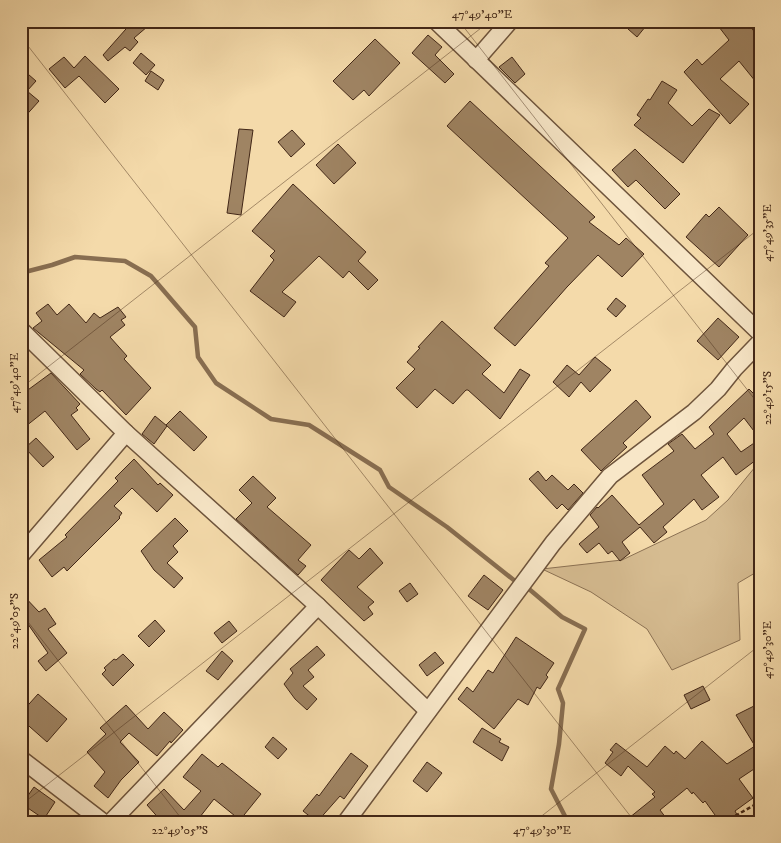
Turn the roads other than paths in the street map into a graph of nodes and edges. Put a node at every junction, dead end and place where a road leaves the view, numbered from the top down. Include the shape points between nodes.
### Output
1 (436, 21) edge
2 (510, 21) edge
3 (476, 60) junction
4 (21, 330) edge
5 (760, 333) edge
6 (760, 342) edge
7 (126, 433) junction
8 (21, 556) edge
9 (318, 606) junction
10 (428, 711) junction
11 (21, 759) edge
12 (103, 822) edge
13 (111, 822) edge
14 (346, 822) edge

1 - 3 street
2 - 3 street
3 - 5 street
4 - 7 street
6 - 10 street via 694,412 610,476 553,543
7 - 8 street
7 - 9 street
9 - 10 street
9 - 13 street
10 - 14 street
11 - 12 street

